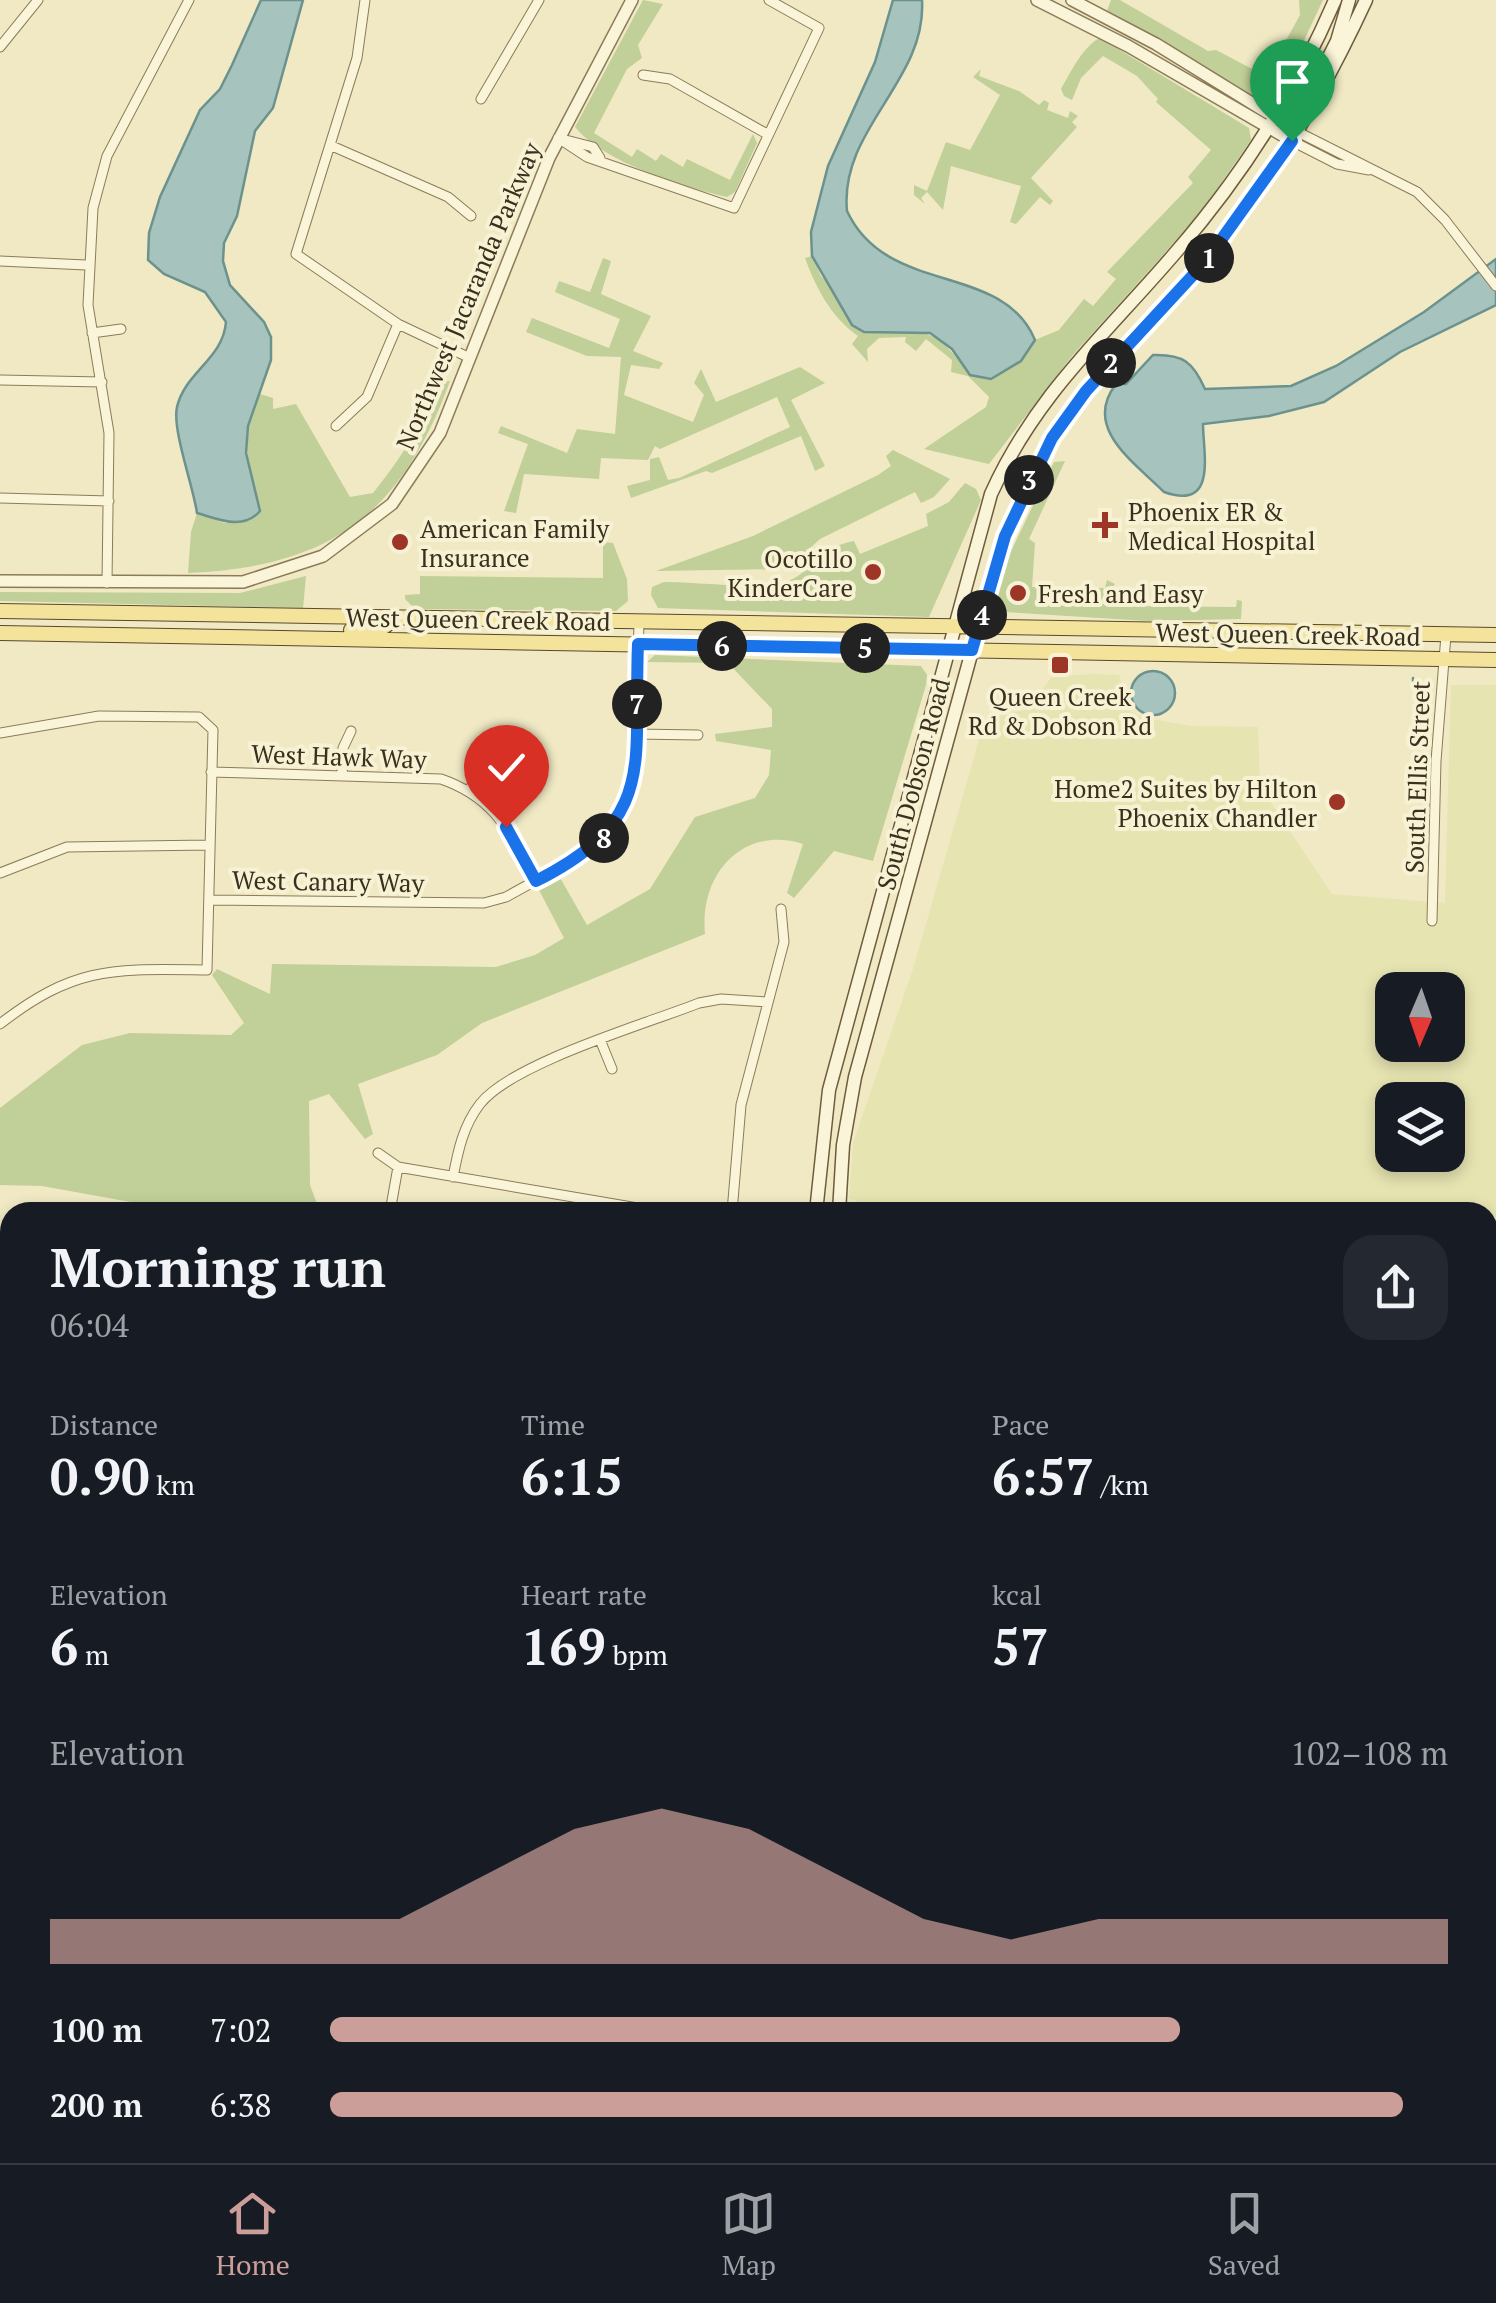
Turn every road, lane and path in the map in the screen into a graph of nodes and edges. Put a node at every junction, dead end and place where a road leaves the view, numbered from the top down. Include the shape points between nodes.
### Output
1 (38, 0) edge
2 (189, 0) edge
3 (365, 0) edge
4 (632, 0) edge
5 (769, 0) edge
6 (1037, 0) edge
7 (1072, 0) edge
8 (1335, 0) edge
9 (1349, 0) edge
10 (1366, 0) edge
11 (537, 1) edge
12 (0, 48) edge
13 (643, 76) dead end
14 (481, 99) dead end
15 (1271, 122) junction
16 (1294, 133) junction
17 (767, 134) junction
18 (558, 138) junction
19 (332, 146) junction
20 (471, 216) dead end
21 (0, 262) edge
22 (86, 265) junction
23 (1496, 286) edge
24 (398, 324) junction
25 (122, 329) dead end
26 (92, 333) junction
27 (470, 358) junction
28 (0, 380) edge
29 (102, 382) junction
30 (336, 426) dead end
31 (0, 498) edge
32 (109, 501) junction
33 (0, 581) edge
34 (107, 582) junction
35 (0, 610) edge
36 (397, 618) junction
37 (639, 622) junction
38 (952, 628) junction
39 (979, 628) junction
40 (0, 634) edge
41 (1446, 634) junction
42 (1496, 636) edge
43 (313, 638) junction
44 (638, 644) junction
45 (945, 650) junction
46 (972, 650) junction
47 (1442, 660) junction
48 (1496, 660) edge
49 (351, 730) dead end
50 (0, 733) edge
51 (636, 734) junction
52 (498, 735) dead end
53 (698, 735) dead end
54 (212, 772) junction
55 (342, 774) junction
56 (470, 790) junction
57 (209, 845) junction
58 (0, 873) edge
59 (536, 881) junction
60 (208, 900) junction
61 (781, 910) dead end
62 (1432, 921) dead end
63 (767, 1002) junction
64 (0, 1024) edge
65 (601, 1042) junction
66 (612, 1070) dead end
67 (378, 1153) dead end
68 (398, 1168) junction
69 (453, 1177) junction
70 (392, 1202) edge
71 (602, 1202) edge
72 (733, 1202) edge
73 (817, 1202) edge
74 (837, 1202) edge

1 - 12 street
2 - 22 street via 107,156
3 - 19 street
4 - 18 street, Northwest Jacaranda Parkway
5 - 17 street via 819,28
6 - 15 street
7 - 15 street
8 - 15 main road, South Dobson Road
9 - 16 main road
10 - 16 main road, South Dobson Road
11 - 14 street
13 - 17 street via 670,79
15 - 16 street
15 - 38 main road, South Dobson Road via 1203,220 1074,363 1021,434 991,494
16 - 23 street via 1337,164 1377,170 1434,206
16 - 39 main road, South Dobson Road via 1206,261 1086,391 1052,438 1005,536
17 - 18 street via 734,208
18 - 27 street, Northwest Jacaranda Parkway
19 - 20 street via 448,197
19 - 24 street via 296,254
21 - 22 street
22 - 26 street
24 - 27 street
24 - 30 street via 367,396
25 - 26 street
26 - 29 street
27 - 34 street, Northwest Jacaranda Parkway via 413,479 340,546 306,564 243,582
28 - 29 street
29 - 32 street
31 - 32 street
32 - 34 street
33 - 34 street, Northwest Jacaranda Parkway
35 - 36 main road, West Queen Creek Road
36 - 37 main road, West Queen Creek Road
36 - 43 main road via 379,630 330,629
37 - 38 main road, West Queen Creek Road
37 - 44 street, West Canary Way
38 - 39 main road, West Queen Creek Road
38 - 45 main road, South Dobson Road
39 - 41 main road, West Queen Creek Road
39 - 46 main road, South Dobson Road
40 - 43 main road, West Queen Creek Road
41 - 42 main road, West Queen Creek Road
41 - 47 street, South Ellis Street
43 - 44 main road, West Queen Creek Road
44 - 45 main road, West Queen Creek Road
44 - 51 street, West Canary Way
45 - 46 main road, West Queen Creek Road
45 - 73 main road, South Dobson Road via 829,1090
46 - 47 main road, West Queen Creek Road
46 - 74 main road, South Dobson Road via 851,1094
47 - 48 main road, West Queen Creek Road
47 - 62 street, South Ellis Street
49 - 55 street via 342,748
50 - 54 street via 99,716 199,717 213,730
51 - 53 street
51 - 59 street, West Canary Way via 632,790 615,824 600,842
52 - 56 street
54 - 55 street, West Hawk Way
54 - 57 street
55 - 56 street, West Hawk Way via 440,779
56 - 59 street via 496,812
57 - 58 street, West Canary Way via 67,848
57 - 60 street
59 - 60 street, West Canary Way via 506,896 462,903
60 - 64 street via 206,970 117,969 71,979
61 - 63 street via 784,942
63 - 65 street via 699,1004
63 - 72 street via 741,1105
65 - 66 street
65 - 69 street via 491,1092 467,1125
67 - 68 street
68 - 69 street
68 - 70 street
69 - 71 street

